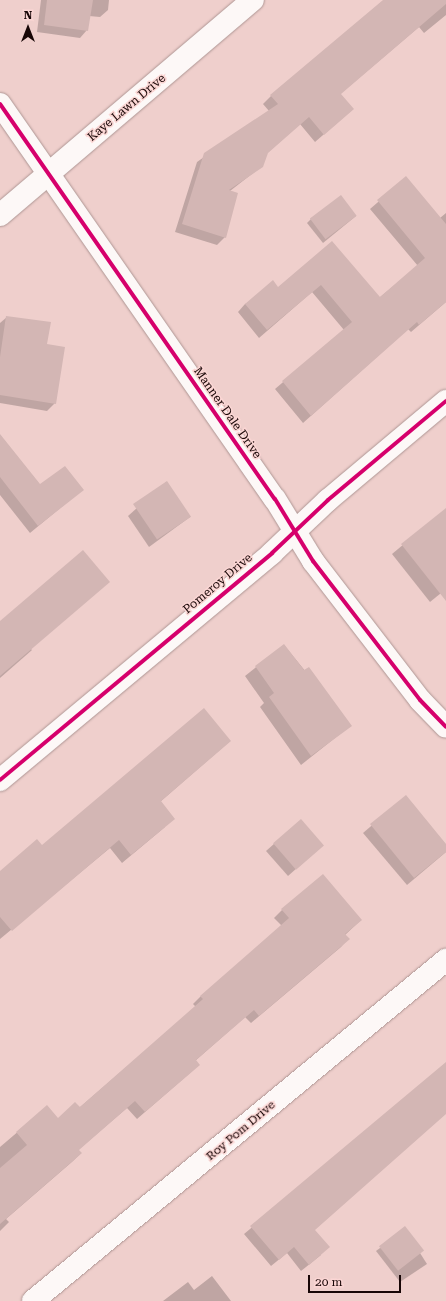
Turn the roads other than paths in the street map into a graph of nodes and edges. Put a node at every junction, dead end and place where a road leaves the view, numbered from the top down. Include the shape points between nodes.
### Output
1 (253, 0) edge
2 (0, 104) edge
3 (48, 175) junction
4 (0, 215) edge
5 (446, 401) edge
6 (294, 532) junction
7 (446, 727) edge
8 (0, 780) edge
9 (446, 960) edge
10 (33, 1301) edge

1 - 3 street, Kaye Lawn Drive
2 - 3 street, Manner Dale Drive
3 - 4 street, Kaye Lawn Drive
3 - 6 street, Manner Dale Drive via 275,499
5 - 6 street, Pomeroy Drive via 328,500
6 - 7 street, Manner Dale Drive via 381,651 420,700
6 - 8 street, Pomeroy Drive
9 - 10 street, Roy Pom Drive

